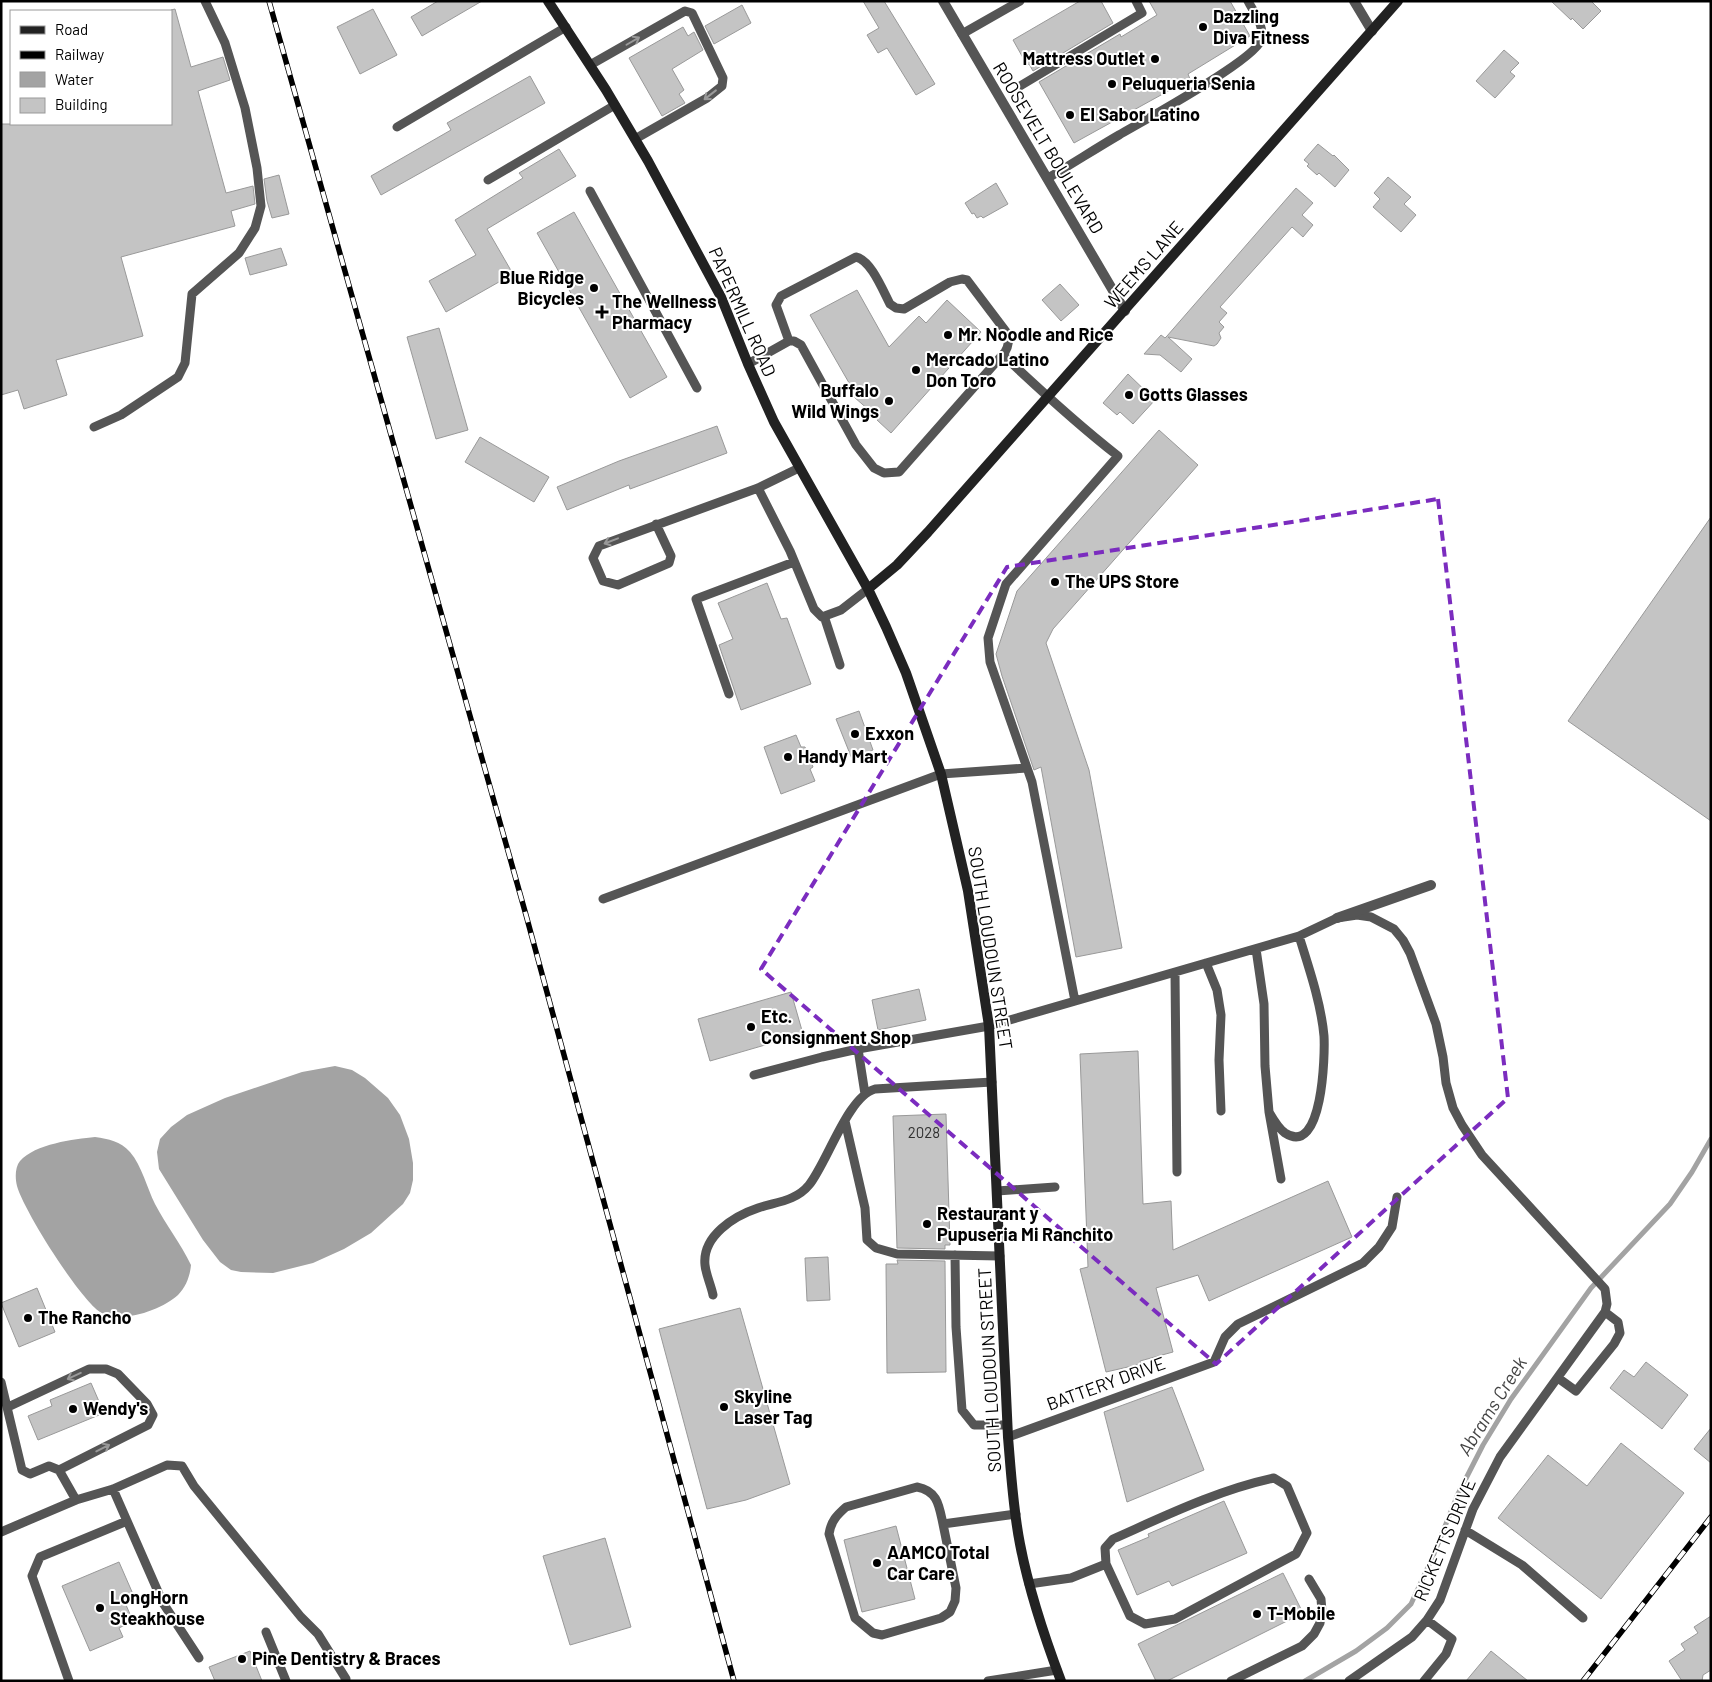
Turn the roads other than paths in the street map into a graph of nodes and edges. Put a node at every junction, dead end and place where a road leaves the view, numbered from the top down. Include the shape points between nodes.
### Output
1 (205, 1) edge
2 (548, 1) edge
3 (943, 1) edge
4 (1020, 1) edge
5 (1136, 1) edge
6 (1248, 1) edge
7 (1354, 1) edge
8 (1398, 1) edge
9 (566, 27) junction
10 (1372, 31) junction
11 (962, 34) junction
12 (590, 65) junction
13 (1020, 86) dead end
14 (615, 105) junction
15 (397, 128) dead end
16 (635, 139) junction
17 (1048, 178) junction
18 (488, 180) dead end
19 (590, 191) dead end
20 (1125, 311) junction
21 (789, 341) junction
22 (1003, 355) junction
23 (748, 364) junction
24 (697, 388) dead end
25 (1048, 398) junction
26 (94, 427) dead end
27 (799, 468) junction
28 (758, 488) junction
29 (656, 524) junction
30 (794, 562) junction
31 (868, 589) junction
32 (824, 616) junction
33 (840, 665) dead end
34 (729, 694) dead end
35 (1028, 768) junction
36 (941, 774) junction
37 (1431, 885) dead end
38 (603, 899) dead end
39 (1337, 918) junction
40 (1300, 936) junction
41 (1256, 949) junction
42 (1206, 963) junction
43 (1175, 972) junction
44 (1075, 1001) junction
45 (988, 1026) junction
46 (858, 1049) junction
47 (754, 1075) dead end
48 (992, 1082) junction
49 (865, 1094) junction
50 (1221, 1111) dead end
51 (1268, 1112) junction
52 (844, 1121) junction
53 (1177, 1172) dead end
54 (1281, 1179) dead end
55 (1055, 1187) dead end
56 (997, 1190) junction
57 (1397, 1197) dead end
58 (954, 1255) junction
59 (1000, 1256) junction
60 (713, 1295) dead end
61 (1605, 1312) junction
62 (1558, 1378) junction
63 (1, 1382) edge
64 (8, 1407) junction
65 (1007, 1424) junction
66 (1008, 1437) junction
67 (60, 1470) junction
68 (113, 1489) junction
69 (76, 1500) junction
70 (1016, 1514) junction
71 (127, 1521) junction
72 (943, 1524) junction
73 (1465, 1530) junction
74 (1, 1532) edge
75 (1106, 1564) junction
76 (1309, 1579) dead end
77 (1030, 1584) junction
78 (1583, 1618) dead end
79 (1428, 1620) junction
80 (266, 1632) dead end
81 (199, 1658) dead end
82 (1057, 1670) junction
83 (347, 1680) edge
84 (69, 1681) edge
85 (286, 1681) edge
86 (988, 1681) edge
87 (1061, 1681) edge
88 (1231, 1681) edge
89 (1349, 1681) edge
90 (1424, 1681) edge

1 - 26 lane via 225,43 245,108 261,206 255,228 239,253 192,294 185,363 178,377 121,415
2 - 9 main road, PAPERMILL ROAD
3 - 11 street, ROOSEVELT BOULEVARD
4 - 11 lane
5 - 13 lane via 1142,13
6 - 17 lane via 1262,29 1257,47 1233,66
7 - 10 street
8 - 10 main road, WEEMS LANE
9 - 12 main road, PAPERMILL ROAD
9 - 15 lane
10 - 20 main road, WEEMS LANE
11 - 17 street, ROOSEVELT BOULEVARD
12 - 14 main road, PAPERMILL ROAD
12 -> 16 lane via 685,11 692,13 723,78 722,86
14 - 16 main road, PAPERMILL ROAD
14 - 18 lane
16 - 23 main road, PAPERMILL ROAD via 721,297
17 - 20 street, ROOSEVELT BOULEVARD
19 - 24 lane
20 - 25 main road, WEEMS LANE
21 - 22 lane via 801,345 856,445 874,468 884,473 899,472
21 - 22 lane via 777,301 856,257 867,263 890,304 896,308 904,309 950,282 967,280 1007,333 1008,346
21 - 23 lane
22 - 25 lane
23 - 27 main road, PAPERMILL ROAD
25 - 31 main road, WEEMS LANE via 897,565
25 - 35 lane via 1118,456 1006,584 988,638 990,662
27 - 28 lane
27 - 31 main road, PAPERMILL ROAD
28 - 29 lane
28 - 30 lane
29 -> 29 lane via 599,546 593,558 603,581 618,585 669,563 672,556
30 - 32 lane via 814,609
30 - 34 lane via 696,599
31 - 32 lane via 841,610
31 - 36 main road, SOUTH LOUDOUN STREET via 906,673
32 - 33 lane
35 - 36 lane
35 - 44 lane
36 - 38 lane
36 - 45 main road, SOUTH LOUDOUN STREET via 968,891
37 - 39 street
39 - 40 lane
39 - 61 lane via 1371,917 1394,929 1404,940 1436,1024 1446,1083 1462,1125 1482,1155 1605,1289 1608,1304
40 - 41 lane
40 - 51 lane via 1324,1034 1321,1093 1313,1122 1301,1135 1284,1132
41 - 42 lane
41 - 51 lane via 1264,1004
42 - 43 lane
42 - 50 lane via 1217,990 1221,1015
43 - 44 lane
43 - 53 lane
44 - 45 lane
45 - 46 lane
45 - 48 main road, SOUTH LOUDOUN STREET
46 - 47 lane
46 - 49 lane
48 - 49 lane via 874,1089
48 - 56 main road, SOUTH LOUDOUN STREET
49 - 52 lane
51 - 54 lane
52 - 58 lane via 865,1208 869,1243 897,1254
52 - 60 lane via 816,1175 804,1190 789,1199 749,1212 723,1227 713,1238 705,1266
55 - 56 lane
56 - 59 main road, SOUTH LOUDOUN STREET
57 - 66 lane, BATTERY DRIVE via 1392,1226 1379,1247 1363,1263 1238,1324 1226,1337 1214,1362
58 - 59 lane
58 - 65 lane via 962,1410 974,1425
59 - 65 main road, SOUTH LOUDOUN STREET
61 - 62 lane, RICKETTS DRIVE
61 - 62 lane via 1618,1322 1620,1333 1614,1344 1576,1391
62 - 73 lane, RICKETTS DRIVE via 1500,1457
63 - 64 lane
64 - 67 lane via 22,1470 30,1474 49,1466
67 -> 64 lane via 148,1425 153,1415 147,1404 118,1374 106,1369 89,1369
65 - 66 main road, SOUTH LOUDOUN STREET
66 - 70 main road, SOUTH LOUDOUN STREET
67 - 69 lane
68 - 69 lane
68 - 71 lane
68 - 83 lane via 167,1465 182,1466 194,1486 318,1634
69 - 74 lane
70 - 72 lane
70 - 77 main road, SOUTH LOUDOUN STREET
71 - 81 lane via 163,1603
71 - 84 lane via 40,1557 32,1576
72 - 72 lane via 934,1496 917,1487 846,1506 837,1514 830,1525 832,1544 855,1618 873,1633 893,1633 941,1618 950,1612 956,1588
73 - 78 lane via 1522,1565
73 - 79 lane, RICKETTS DRIVE via 1440,1600
75 - 75 lane via 1130,1616 1145,1624 1175,1619 1296,1554 1307,1533 1287,1486 1274,1478 1247,1484 1191,1505 1113,1539 1105,1548
75 - 77 lane via 1071,1578
76 - 88 lane via 1321,1599 1320,1623 1314,1634 1302,1646
77 - 82 main road, SOUTH LOUDOUN STREET
79 - 89 lane, RICKETTS DRIVE via 1412,1637
79 - 90 lane via 1452,1639 1446,1654
80 - 85 lane
82 - 86 lane
82 - 87 main road, SOUTH LOUDOUN STREET

